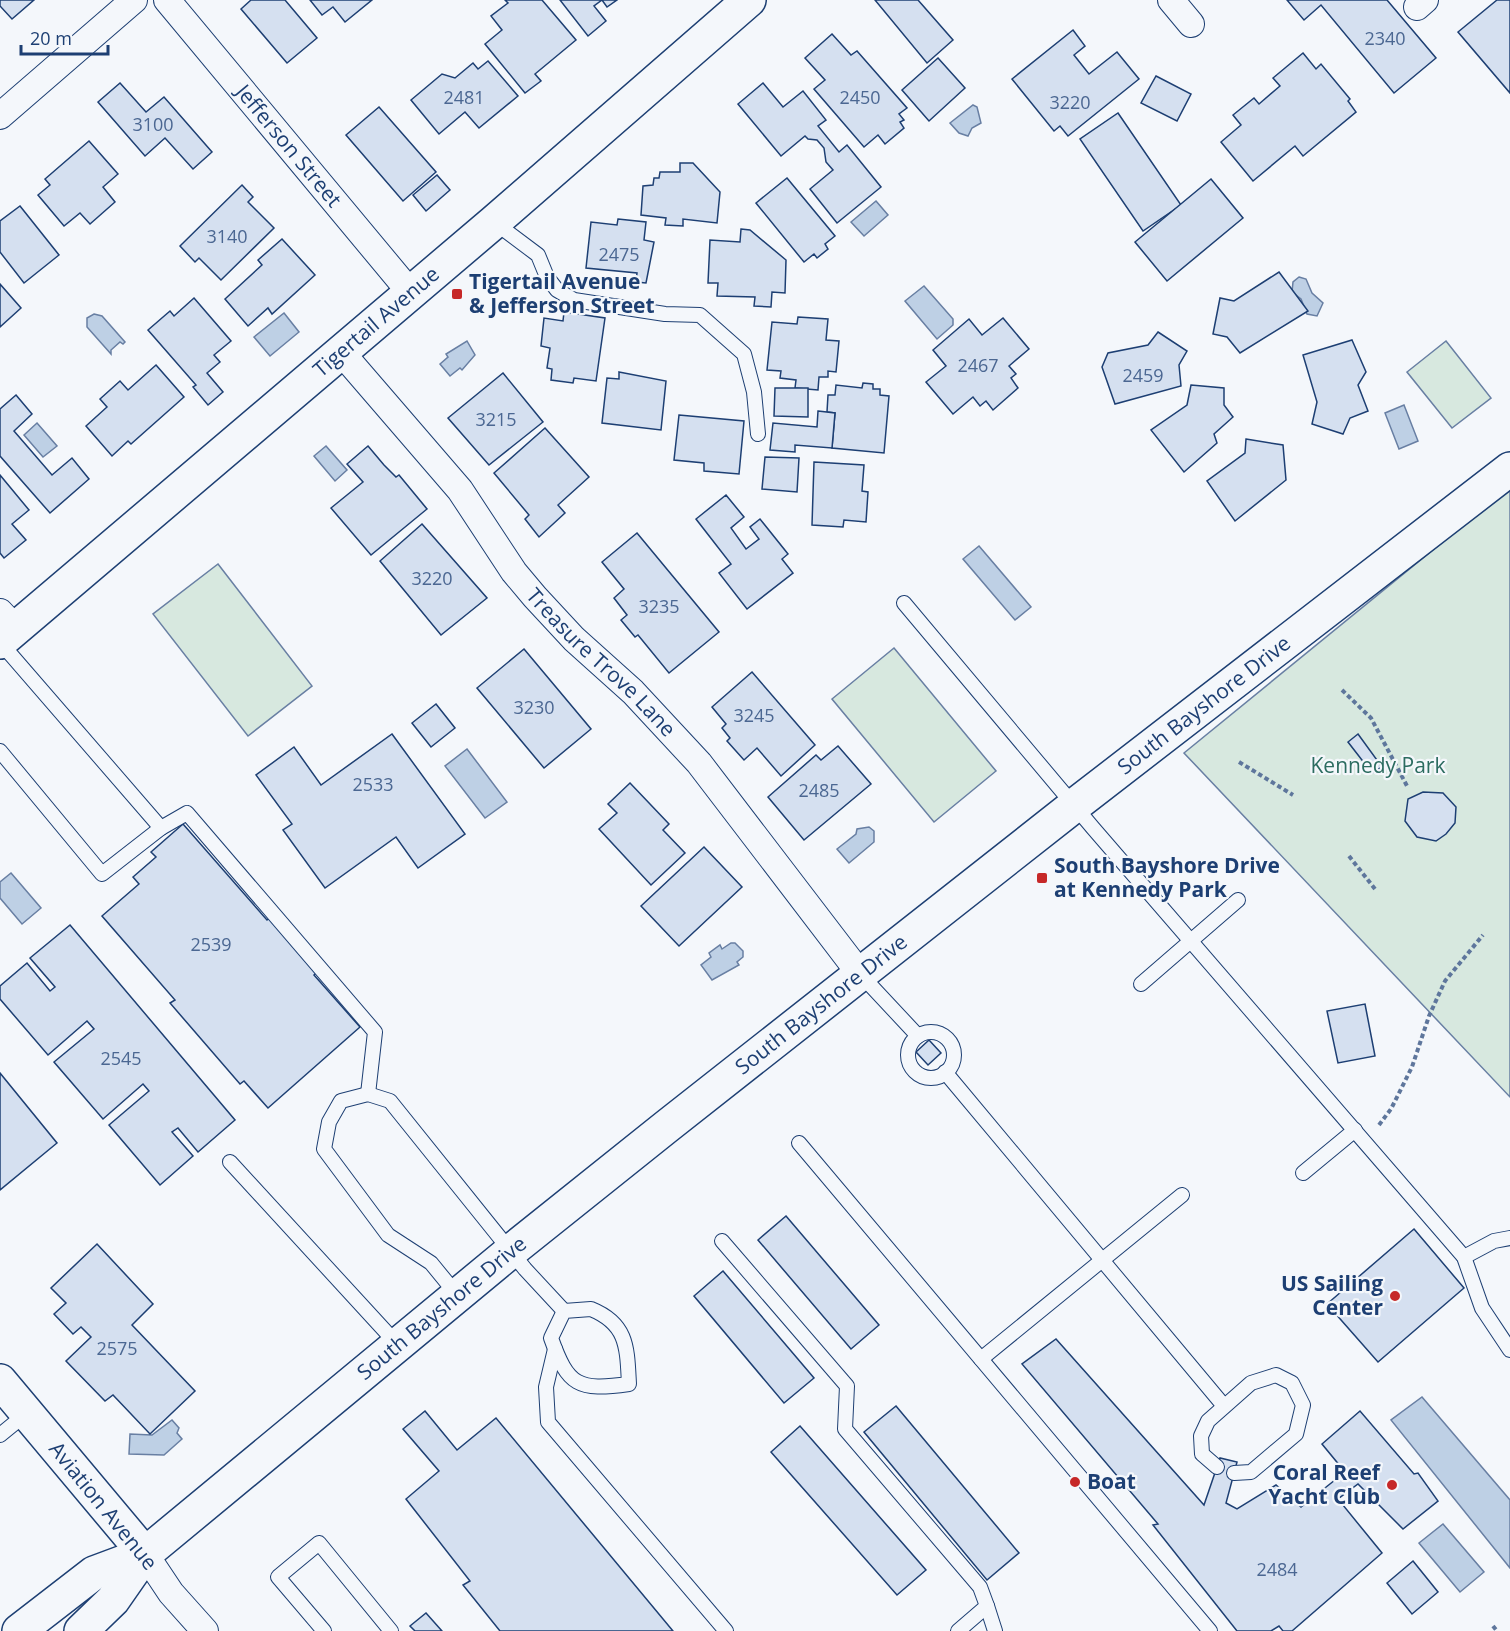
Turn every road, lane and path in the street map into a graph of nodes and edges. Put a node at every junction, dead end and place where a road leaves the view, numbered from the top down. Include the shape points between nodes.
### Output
1 (134, 0) edge
2 (167, 0) edge
3 (749, 0) edge
4 (1171, 0) edge
5 (1191, 24) dead end
6 (0, 116) edge
7 (494, 222) junction
8 (410, 292) junction
9 (341, 352) junction
10 (758, 435) dead end
11 (1510, 469) edge
12 (904, 603) dead end
13 (4, 631) edge
14 (1342, 690) dead end
15 (0, 751) edge
16 (1239, 762) dead end
17 (1407, 786) dead end
18 (1293, 795) dead end
19 (1075, 806) junction
20 (161, 828) junction
21 (1349, 856) dead end
22 (1375, 889) dead end
23 (1238, 900) dead end
24 (1483, 935) dead end
25 (1191, 941) junction
26 (861, 975) junction
27 (1142, 984) dead end
28 (918, 1036) junction
29 (945, 1072) junction
30 (368, 1094) junction
31 (1355, 1130) junction
32 (799, 1143) dead end
33 (1366, 1143) junction
34 (230, 1162) dead end
35 (1303, 1173) dead end
36 (1182, 1195) dead end
37 (1510, 1238) edge
38 (722, 1241) dead end
39 (511, 1251) junction
40 (1464, 1257) junction
41 (1101, 1261) junction
42 (458, 1296) junction
43 (564, 1311) junction
44 (398, 1345) junction
45 (555, 1349) junction
46 (1510, 1350) edge
47 (981, 1359) junction
48 (0, 1381) edge
49 (1224, 1406) junction
50 (27, 1413) junction
51 (0, 1436) edge
52 (1217, 1467) dead end
53 (1234, 1473) dead end
54 (145, 1554) junction
55 (987, 1606) junction
56 (1493, 1626) dead end
57 (19, 1631) edge
58 (81, 1631) edge
59 (205, 1631) edge
60 (324, 1631) edge
61 (391, 1631) edge
62 (726, 1631) edge
63 (958, 1631) edge
64 (995, 1631) edge
65 (1210, 1631) edge
66 (1497, 1631) edge

1 - 6 street
2 - 8 street, Jefferson Street
3 - 7 main road, Tigertail Avenue
4 - 5 street
7 - 8 main road, Tigertail Avenue
7 - 10 lane via 538,255 557,290 574,300 665,314 700,315 744,354 754,392
8 - 9 main road, Tigertail Avenue
9 - 13 main road, Tigertail Avenue
9 - 26 street, Treasure Trove Lane via 460,490 534,597 574,639 626,684 694,756
11 - 19 main road, South Bayshore Drive
12 - 19 lane
13 - 20 lane
14 - 17 path via 1371,718
15 - 20 lane via 102,874
16 - 18 path
19 - 25 lane
19 - 26 main road, South Bayshore Drive
20 - 30 lane via 187,813 375,1032
21 - 22 path
23 - 25 lane
24 - 33 path via 1445,981 1412,1067 1391,1109
25 - 27 lane
25 - 31 lane
26 - 28 lane
26 - 39 main road, South Bayshore Drive
28 - 29 lane via 931,1032 949,1041 953,1061
28 - 29 lane via 909,1047 912,1068 931,1077
29 - 41 lane
30 - 39 lane via 390,1101
30 - 42 lane via 341,1101 329,1122 324,1149 388,1235 431,1263
31 - 33 lane
31 - 35 lane
32 - 47 lane
33 - 40 lane
34 - 44 lane
36 - 41 lane
37 - 40 lane via 1494,1241
38 - 55 lane via 847,1386 844,1429 980,1587
39 - 42 main road, South Bayshore Drive
39 - 43 lane
40 - 46 lane via 1482,1308
41 - 47 lane
41 - 49 lane
42 - 44 main road, South Bayshore Drive
43 - 45 lane via 551,1338
43 - 45 lane via 591,1309 608,1316 624,1335 629,1384 598,1388 572,1380
44 - 54 main road, South Bayshore Drive
45 - 62 lane via 546,1387 548,1422
47 - 65 lane
48 - 50 main road, Aviation Avenue
49 - 52 lane via 1208,1421 1201,1436 1202,1454
49 - 53 lane via 1251,1383 1276,1375 1292,1383 1303,1405 1296,1434 1251,1472
50 - 51 lane
50 - 54 main road, Aviation Avenue
54 - 57 main road, South Bayshore Drive via 94,1573
54 - 58 main road, South Bayshore Drive via 113,1600
54 - 59 street, Aviation Avenue via 171,1593
55 - 63 lane
55 - 64 lane
56 - 66 path
60 - 61 lane via 278,1577 319,1543

